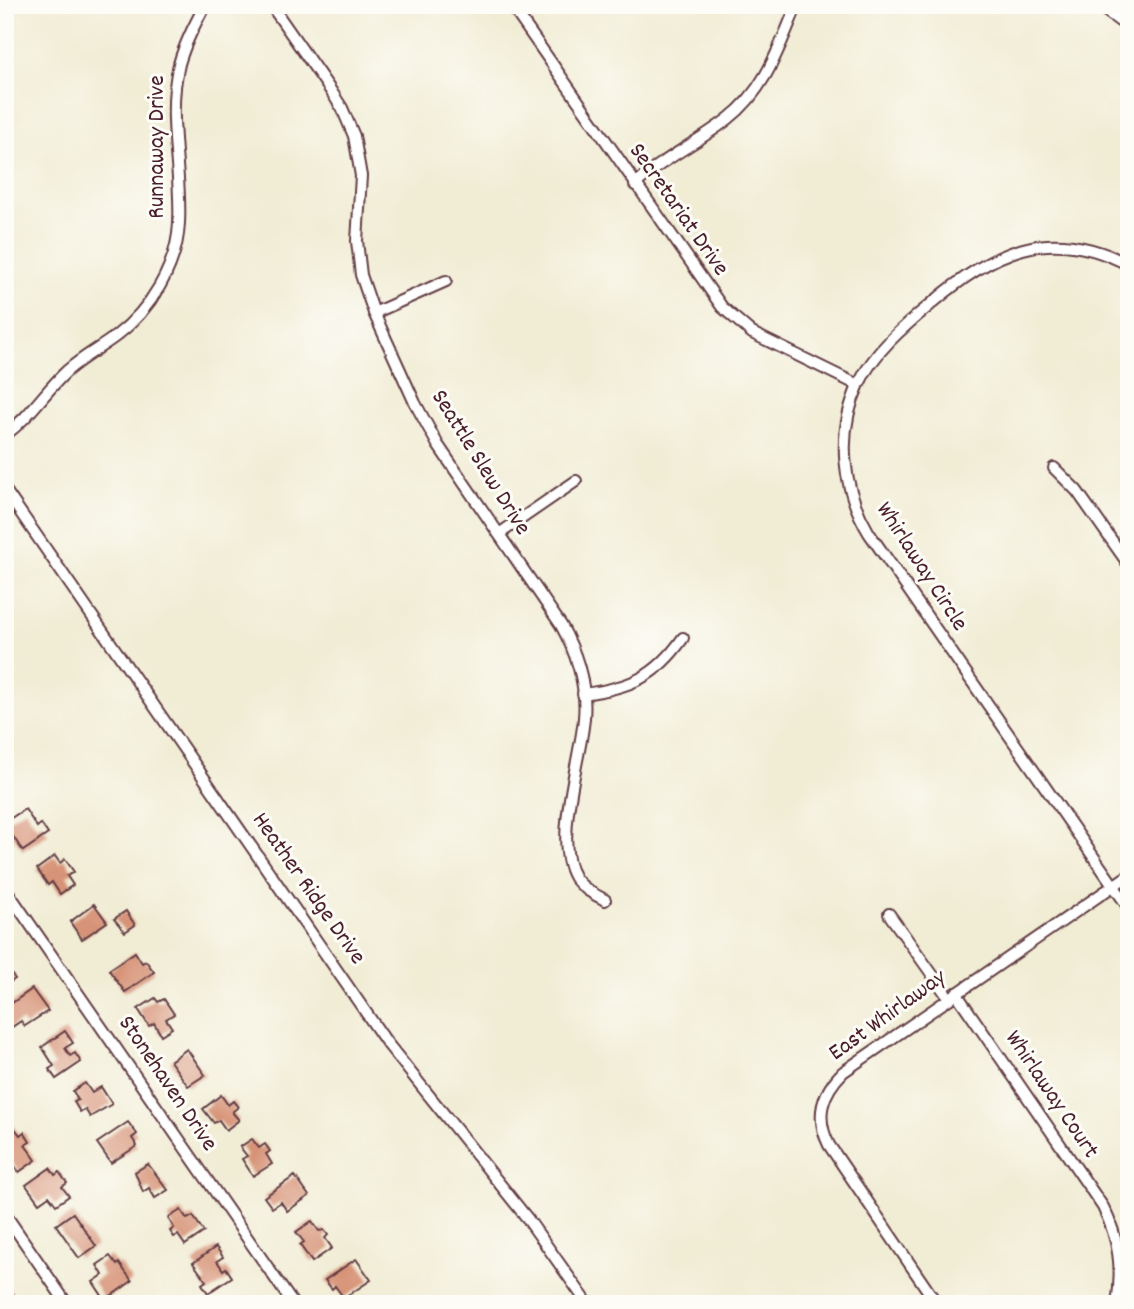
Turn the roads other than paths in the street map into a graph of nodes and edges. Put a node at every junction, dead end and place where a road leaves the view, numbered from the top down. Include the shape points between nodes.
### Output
1 (205, 5) edge
2 (271, 5) edge
3 (511, 5) edge
4 (797, 5) edge
5 (1098, 5) edge
6 (1129, 28) edge
7 (635, 185) junction
8 (1129, 265) edge
9 (446, 281) dead end
10 (374, 313) junction
11 (859, 385) junction
12 (5, 435) edge
13 (1054, 468) dead end
14 (576, 481) dead end
15 (5, 490) edge
16 (499, 534) junction
17 (1129, 565) edge
18 (683, 638) dead end
19 (583, 694) junction
20 (1129, 875) edge
21 (1113, 885) junction
22 (5, 888) edge
23 (606, 900) dead end
24 (1129, 908) edge
25 (889, 914) dead end
26 (952, 995) junction
27 (5, 1214) edge
28 (66, 1304) edge
29 (293, 1304) edge
30 (588, 1304) edge
31 (937, 1304) edge
32 (1117, 1304) edge

1 - 12 street, Runnaway Drive via 177,78 174,122 179,225 158,290 136,319 70,369
2 - 10 street, Seattle Slew Drive via 342,108 354,136 361,176 358,258
3 - 7 street, Secretariat Drive
4 - 7 street via 774,64 745,104
5 - 6 street
7 - 11 street, Secretariat Drive via 731,317 771,344
8 - 11 street, Whirlaway Circle via 1105,252 1052,244 979,267 907,324
9 - 10 street
10 - 16 street, Seattle Slew Drive via 439,445
11 - 21 street, Whirlaway Circle via 848,416 845,444 848,481 862,521
13 - 17 street via 1077,491
14 - 16 street
15 - 30 street, Heather Ridge Drive via 387,1043 527,1218
16 - 19 street, Seattle Slew Drive via 571,644
18 - 19 street via 648,675 620,688
19 - 23 street, Seattle Slew Drive via 584,717 570,798 568,859 582,886
20 - 21 street
21 - 24 street, Whirlaway Circle
21 - 26 street, East Whirlaway
22 - 29 street, Stonehaven Drive
25 - 26 street, Whirlaway Court
26 - 31 street, East Whirlaway via 843,1072 825,1096 820,1117 829,1145
26 - 32 street, Whirlaway Court via 1103,1207 1120,1255
27 - 28 street

